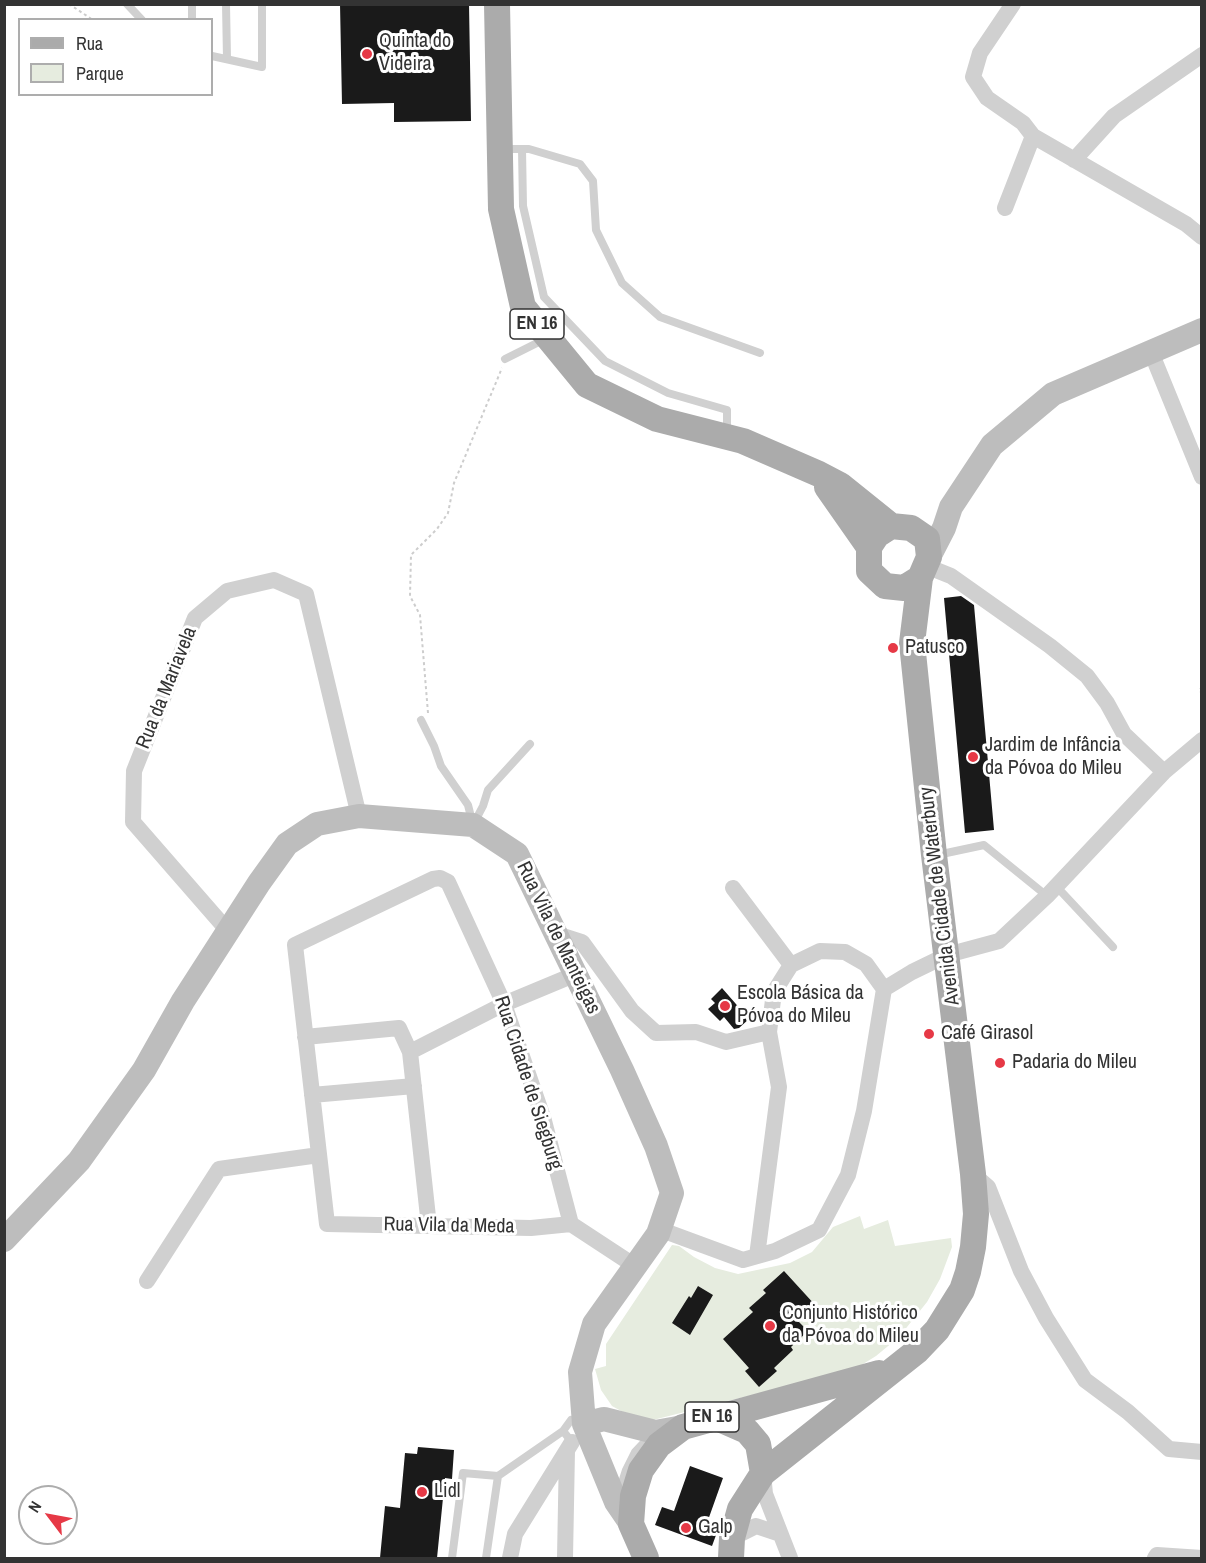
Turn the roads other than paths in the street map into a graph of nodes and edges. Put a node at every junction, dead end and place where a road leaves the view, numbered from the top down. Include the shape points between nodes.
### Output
1 (127, 4) edge
2 (226, 4) edge
3 (262, 4) edge
4 (497, 4) edge
5 (1013, 4) edge
6 (140, 18) edge
7 (1202, 55) edge
8 (213, 56) edge
9 (227, 59) junction
10 (1033, 136) junction
11 (511, 149) junction
12 (1074, 159) junction
13 (1005, 208) dead end
14 (1202, 237) edge
15 (1202, 330) edge
16 (548, 337) junction
17 (1151, 352) junction
18 (760, 353) dead end
19 (505, 359) road end
20 (727, 437) junction
21 (819, 474) junction
22 (1202, 477) edge
23 (951, 507) junction
24 (901, 527) junction
25 (869, 547) junction
26 (925, 567) junction
27 (885, 586) junction
28 (912, 643) junction
29 (425, 720) road end
30 (1202, 740) edge
31 (530, 744) dead end
32 (1164, 772) junction
33 (359, 816) junction
34 (473, 825) junction
35 (934, 855) junction
36 (733, 888) dead end
37 (1052, 891) junction
38 (228, 931) junction
39 (557, 934) junction
40 (1113, 947) dead end
41 (947, 955) junction
42 (791, 965) junction
43 (576, 974) junction
44 (884, 989) junction
45 (504, 1004) junction
46 (769, 1032) junction
47 (305, 1036) junction
48 (410, 1052) junction
49 (414, 1086) junction
50 (312, 1095) junction
51 (319, 1155) junction
52 (973, 1174) junction
53 (571, 1224) junction
54 (429, 1226) junction
55 (659, 1229) junction
56 (4, 1240) edge
57 (757, 1256) junction
58 (635, 1266) junction
59 (147, 1281) dead end
60 (891, 1370) junction
61 (724, 1420) junction
62 (683, 1427) junction
63 (655, 1432) junction
64 (571, 1437) junction
65 (1202, 1452) edge
66 (763, 1473) junction
67 (498, 1476) junction
68 (616, 1502) junction
69 (780, 1534) junction
70 (638, 1546) edge
71 (733, 1552) edge
72 (452, 1558) edge
73 (486, 1558) edge
74 (510, 1558) edge
75 (565, 1558) edge
76 (790, 1558) edge
77 (1155, 1558) edge
78 (1202, 1558) edge

1 - 6 lane
2 - 9 lane
3 - 9 lane via 262,67
4 - 11 main road, EN 16
5 - 10 street via 980,53 973,77 987,98 1023,123
7 - 12 street via 1114,116
8 - 9 lane
10 - 12 street
10 - 13 street
11 - 16 main road, EN 16 via 501,208 523,308
11 - 18 lane via 529,149 580,165 593,181 596,230 622,283 660,317
11 - 20 lane via 544,297 605,361 668,393 727,410
12 - 14 street
15 - 17 main road
16 - 19 lane
16 - 20 main road, EN 16 via 587,385 657,419
17 - 22 street
17 - 23 main road via 1053,394 992,445
20 - 21 main road, EN 16
21 - 24 main road, EN 16
21 - 25 main road, EN 16
23 - 24 main road via 932,520
23 - 26 main road
24 - 25 main road via 877,535
24 - 26 main road, EN 16 via 927,539
25 - 27 main road, EN 16 via 869,571
26 - 27 main road via 904,588
26 - 28 main road, EN 16
26 - 32 street via 951,576 1087,676 1124,734
27 - 28 main road, EN 16
28 - 35 main road, Avenida Cidade de Waterbury / EN 16
29 - 34 lane via 441,766 468,805
30 - 32 street
31 - 34 lane via 488,790
32 - 37 street
33 - 34 main road, Rua Vila de Manteigas
33 - 38 main road, Rua Vila de Manteigas via 317,824 287,844
33 - 38 street, Rua da Mariavela via 306,594 274,580 227,591 195,618 134,771 133,822
34 - 39 main road, Rua Vila de Manteigas via 518,854
35 - 37 lane via 984,845
35 - 41 main road, Avenida Cidade de Waterbury / EN 16
36 - 42 street
37 - 40 lane
37 - 41 street via 999,941
38 - 56 main road, Rua Vila de Manteigas via 144,1070 80,1161
39 - 43 main road, Rua Vila de Manteigas
39 - 46 street via 582,942 632,1011 656,1033 696,1032 726,1042
41 - 44 street
41 - 52 main road, Avenida Cidade de Waterbury / EN 16
42 - 44 street via 820,951 845,952 866,964
42 - 46 street via 774,992
43 - 45 street
43 - 55 main road, Rua Vila de Manteigas via 656,1146 672,1193
44 - 57 street via 864,1111 848,1175 819,1230
45 - 47 street, Rua Cidade de Siegburg via 448,882 433,879 295,945
45 - 48 street
45 - 53 street, Rua Cidade de Siegburg via 543,1117
46 - 57 street via 779,1087
47 - 48 street via 399,1028
47 - 50 street
48 - 49 street
49 - 50 street
49 - 54 street
50 - 51 street
51 - 54 street, Rua Vila da Meda via 327,1224
51 - 59 street via 219,1168
52 - 60 main road, Avenida Cidade de Waterbury / EN 16 via 973,1246 962,1290 937,1330
52 - 65 street via 988,1187 1022,1271 1085,1380 1169,1449
53 - 54 street, Rua Vila da Meda via 531,1228
53 - 58 street
55 - 57 street via 743,1260
55 - 58 main road, Rua Vila de Manteigas
58 - 64 main road, Rua Vila de Manteigas via 594,1324 580,1372
60 - 61 main road, EN 16
60 - 66 main road, EN 16
61 - 62 main road, EN 16
61 - 66 main road via 747,1431 758,1444
61 - 70 main road, EN 16 via 669,1451 656,1466 645,1489
62 - 63 main road
62 - 70 main road, EN 16 via 659,1445 641,1470 633,1496
63 - 64 main road via 604,1419
63 - 68 lane via 635,1452
64 - 67 lane
64 - 68 main road, Rua Vila de Manteigas
64 - 74 street via 515,1534
64 - 75 street
66 - 69 street via 765,1494
66 - 71 main road, EN 16 via 740,1509
67 - 72 lane via 463,1473
67 - 73 lane
68 - 70 main road, Rua Vila de Manteigas
68 - 70 main road via 621,1526
69 - 71 street via 756,1526
69 - 76 street
77 - 78 street

